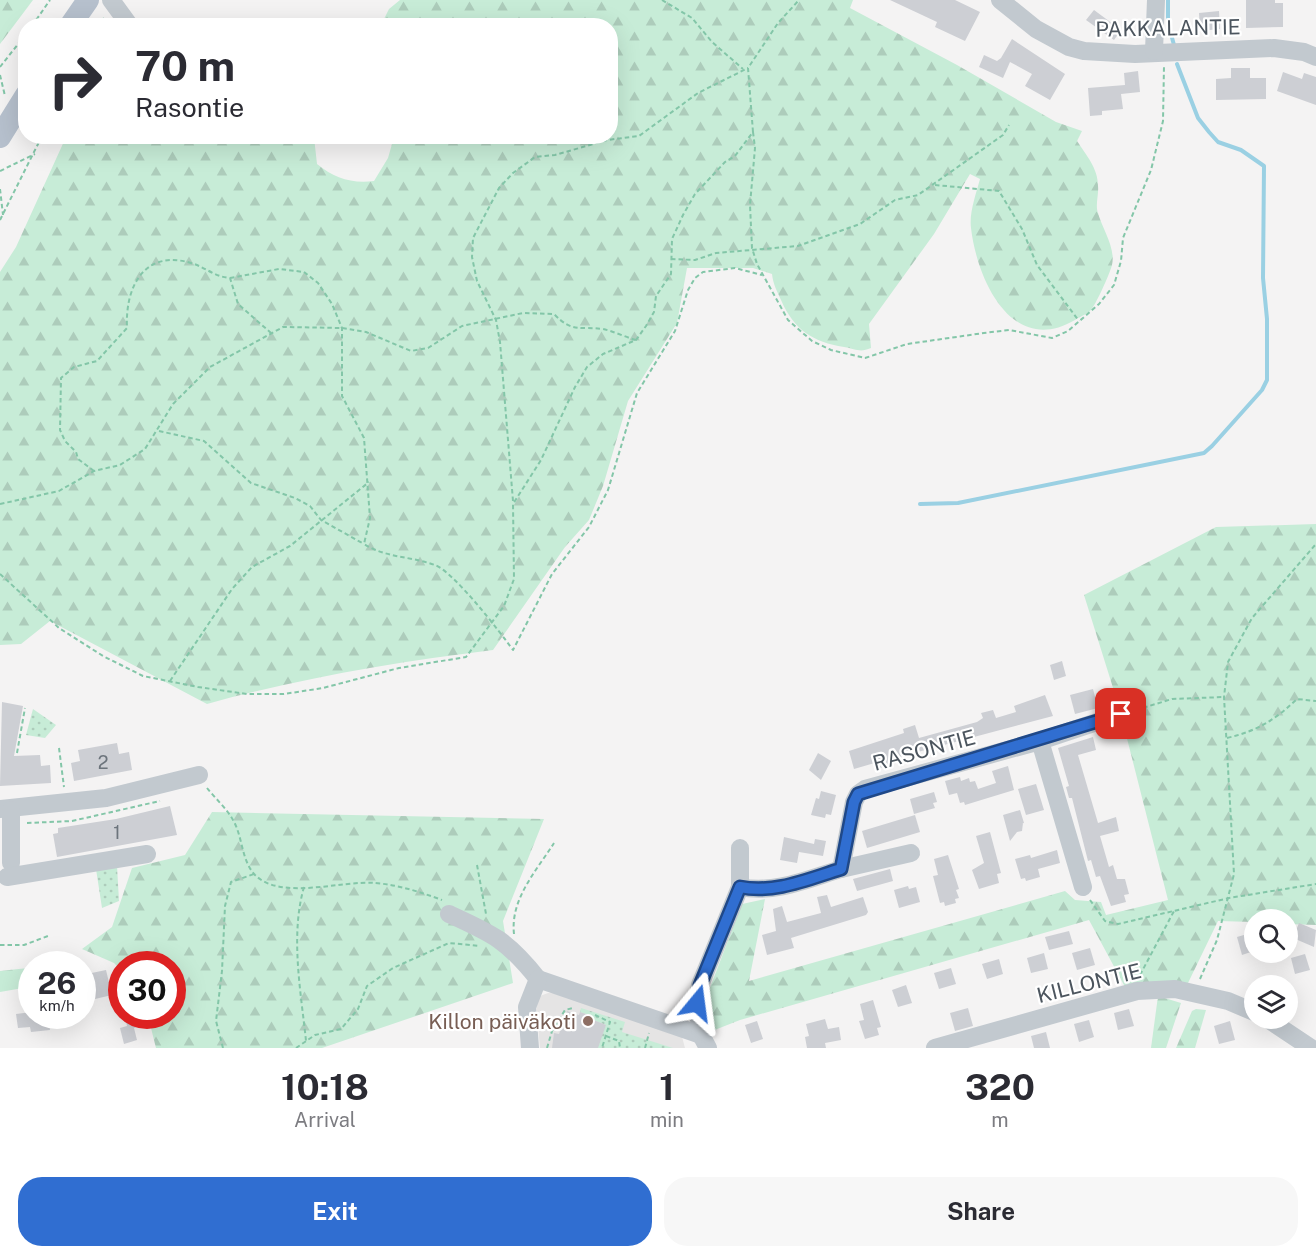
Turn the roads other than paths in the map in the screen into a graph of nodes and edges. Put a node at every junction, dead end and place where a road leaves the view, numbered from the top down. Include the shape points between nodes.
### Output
1 (88, 0) edge
2 (111, 0) edge
3 (1000, 0) edge
4 (1156, 0) edge
5 (76, 18) edge
6 (124, 18) edge
7 (1159, 51) junction
8 (1316, 57) edge
9 (16, 97) edge
10 (0, 137) edge
11 (1121, 714) road end
12 (1040, 741) junction
13 (194, 776) road end
14 (6, 810) edge
15 (740, 848) dead end
16 (911, 853) dead end
17 (147, 854) dead end
18 (7, 862) edge
19 (841, 869) junction
20 (740, 887) junction
21 (1083, 887) road end
22 (446, 907) road end
23 (538, 979) junction
24 (1244, 1008) edge
25 (1282, 1029) edge
26 (704, 1042) edge
27 (530, 1048) edge
28 (935, 1048) edge
29 (1311, 1048) edge

1 - 5 main road
2 - 6 street
3 - 7 street, PAKKALANTIE via 1036,29 1069,47 1100,53
4 - 7 street
7 - 8 street, PAKKALANTIE via 1274,48
9 - 10 main road
11 - 12 street, RASONTIE
12 - 19 street, RASONTIE via 865,789 854,802
12 - 21 street
13 - 14 street via 106,798
14 - 18 street
15 - 20 street
16 - 19 street
17 - 18 street
19 - 20 street via 775,889
20 - 26 street via 700,985 697,1017
22 - 23 street via 502,940
23 - 26 street via 586,993
23 - 27 street via 527,1006
24 - 28 street, KILLONTIE via 1175,988 1135,992
25 - 29 street

